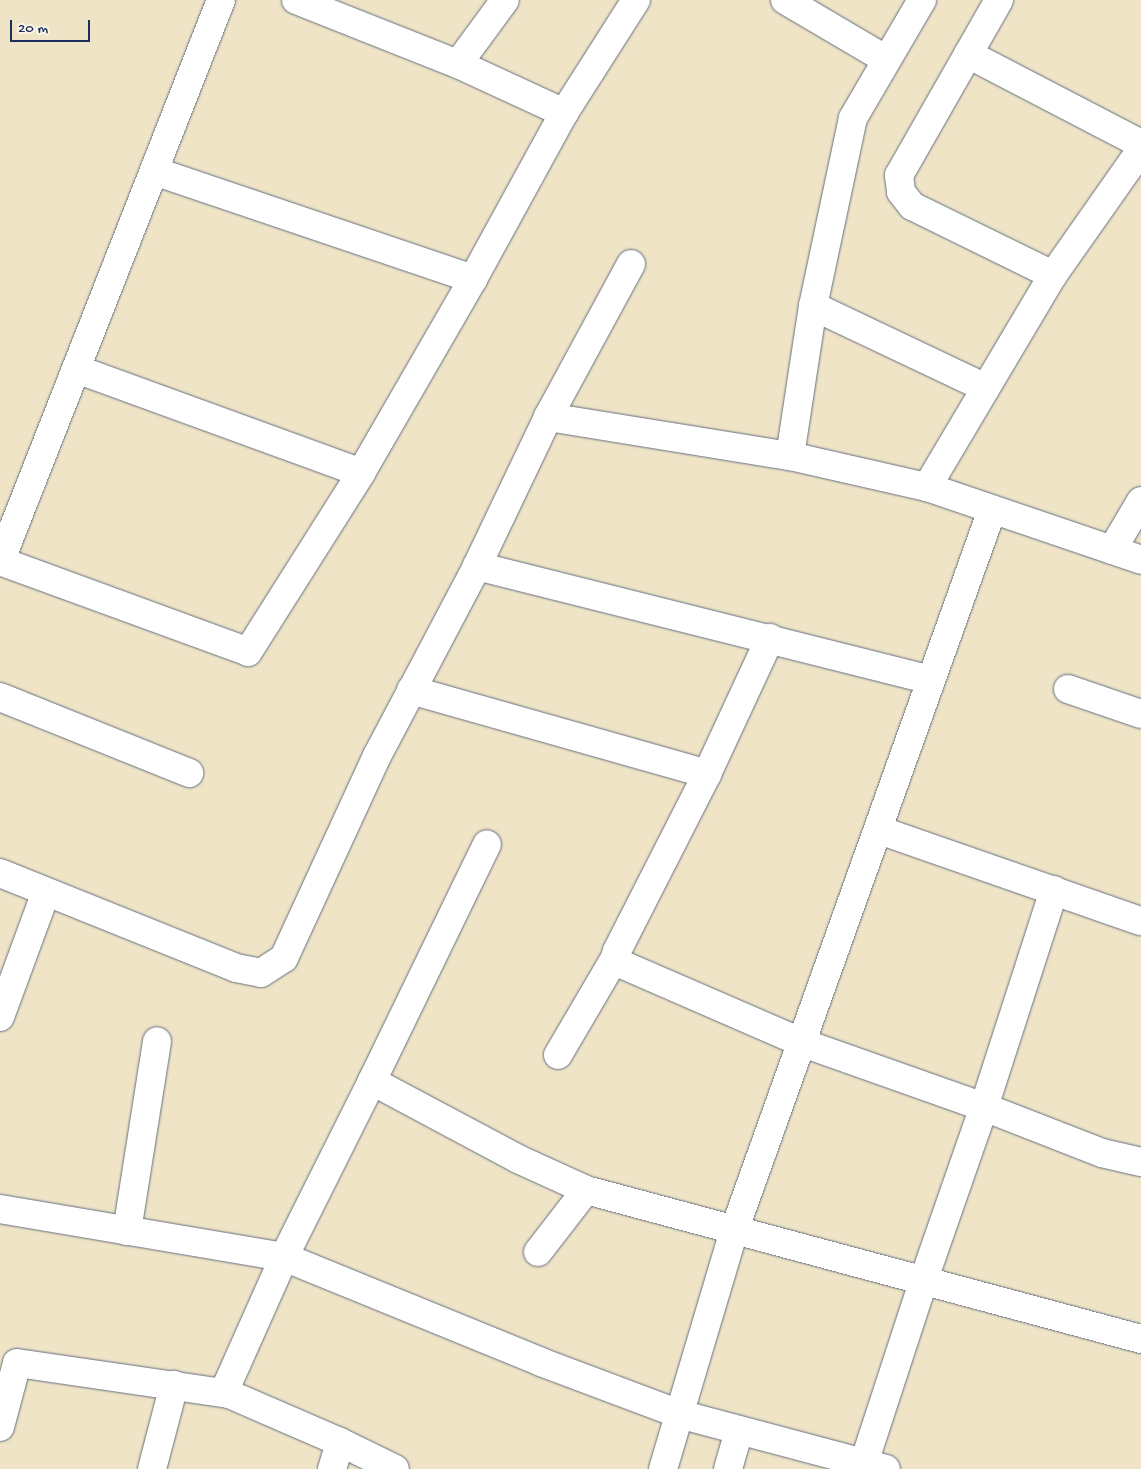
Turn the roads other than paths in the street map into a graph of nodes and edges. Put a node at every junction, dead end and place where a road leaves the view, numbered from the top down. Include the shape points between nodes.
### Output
1 (221, 0) edge
2 (296, 0) edge
3 (505, 0) edge
4 (636, 0) edge
5 (785, 0) edge
6 (922, 0) edge
7 (999, 0) edge
8 (968, 54) junction
9 (887, 60) junction
10 (458, 64) junction
11 (564, 113) junction
12 (1141, 144) edge
13 (1141, 150) edge
14 (154, 171) junction
15 (631, 264) dead end
16 (1053, 275) junction
17 (473, 279) junction
18 (813, 306) junction
19 (76, 369) junction
20 (986, 388) junction
21 (548, 417) junction
22 (790, 456) junction
23 (360, 472) junction
24 (927, 487) junction
25 (1141, 501) edge
26 (992, 510) junction
27 (1112, 550) junction
28 (1141, 560) edge
29 (0, 562) edge
30 (477, 566) junction
31 (770, 638) junction
32 (931, 680) junction
33 (1068, 689) dead end
34 (411, 690) junction
35 (0, 697) edge
36 (1141, 714) edge
37 (189, 773) dead end
38 (707, 774) junction
39 (879, 830) junction
40 (487, 844) dead end
41 (0, 873) edge
42 (1054, 890) junction
43 (46, 892) junction
44 (1141, 921) edge
45 (615, 958) junction
46 (0, 1017) edge
47 (157, 1041) dead end
48 (803, 1043) junction
49 (558, 1055) dead end
50 (372, 1081) junction
51 (984, 1107) junction
52 (1141, 1162) edge
53 (586, 1190) junction
54 (0, 1209) edge
55 (127, 1231) junction
56 (734, 1231) junction
57 (538, 1252) dead end
58 (284, 1256) junction
59 (924, 1279) junction
60 (1141, 1339) edge
61 (174, 1385) junction
62 (229, 1394) junction
63 (679, 1414) junction
64 (0, 1427) edge
65 (739, 1431) junction
66 (340, 1442) junction
67 (870, 1467) edge
68 (152, 1469) edge
69 (332, 1469) edge
70 (395, 1469) edge
71 (663, 1469) edge
72 (728, 1469) edge

1 - 14 street
2 - 10 street
3 - 10 street
4 - 11 street
5 - 9 street
6 - 9 street
7 - 8 street
8 - 12 street
8 - 16 street via 899,175 900,192 912,206
9 - 18 street via 853,118
10 - 11 street
11 - 17 street
13 - 16 street
14 - 17 street
14 - 19 street
15 - 21 street
16 - 20 street
17 - 23 street
18 - 20 street
18 - 22 street
19 - 23 street
19 - 29 street
20 - 24 street
21 - 22 street
21 - 30 street
22 - 24 street
23 - 29 street via 248,652
24 - 26 street
25 - 27 street
26 - 27 street
26 - 32 street
27 - 28 street
30 - 31 street
30 - 34 street
31 - 32 street
31 - 38 street
32 - 39 street
33 - 36 street
34 - 38 street
34 - 43 street via 284,958 261,973 236,968
35 - 37 street
38 - 45 street
39 - 42 street
39 - 48 street
40 - 50 street
41 - 43 street
42 - 44 street
42 - 51 street
43 - 46 street
45 - 48 street via 621,964
45 - 49 street
47 - 55 street
48 - 51 street
48 - 56 street
50 - 53 street via 518,1159
50 - 58 street
51 - 52 street via 1102,1154
51 - 59 street
53 - 56 street
53 - 57 street
54 - 55 street
55 - 58 street
56 - 59 street
56 - 63 street
58 - 62 street via 228,1383
58 - 63 street via 541,1362
59 - 60 street
59 - 67 street
61 - 62 street
61 - 64 street via 17,1363
61 - 68 street
62 - 66 street
63 - 65 street
63 - 71 street
65 - 67 street
65 - 72 street
66 - 69 street
66 - 70 street

